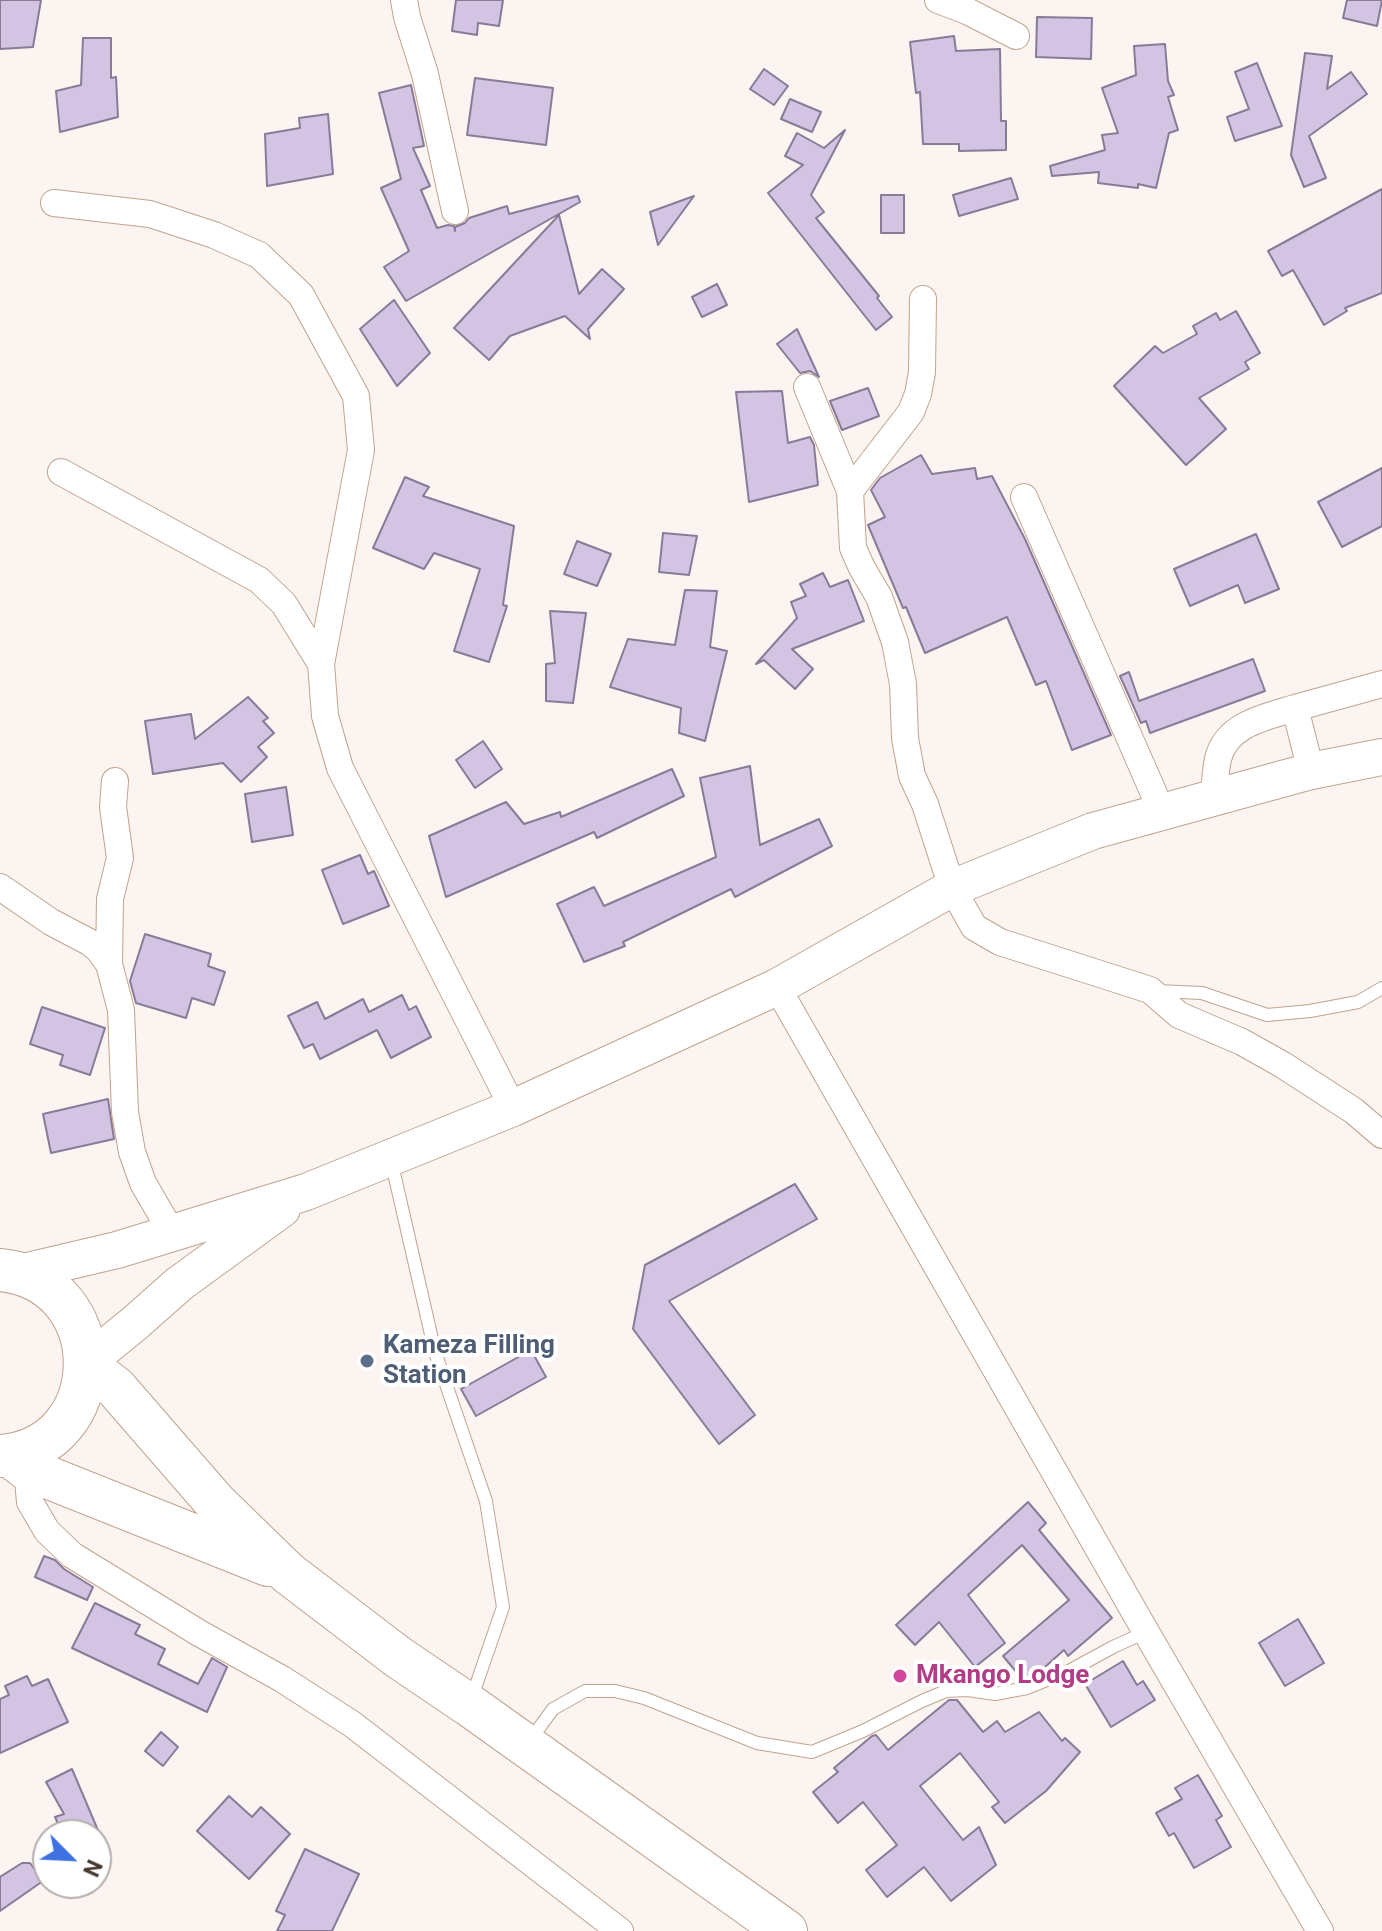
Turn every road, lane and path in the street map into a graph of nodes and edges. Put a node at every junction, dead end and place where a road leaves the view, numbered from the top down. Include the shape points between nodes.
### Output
1 (404, 0) edge
2 (938, 0) edge
3 (1016, 36) dead end
4 (54, 203) dead end
5 (455, 211) dead end
6 (923, 299) dead end
7 (807, 387) dead end
8 (61, 472) dead end
9 (850, 491) junction
10 (1024, 497) dead end
11 (321, 664) junction
12 (1382, 684) edge
13 (1295, 708) junction
14 (1382, 757) edge
15 (1311, 771) junction
16 (115, 781) dead end
17 (1214, 798) junction
18 (1162, 812) junction
19 (0, 887) edge
20 (952, 888) junction
21 (109, 964) junction
22 (777, 987) junction
23 (1382, 988) edge
24 (1150, 990) junction
25 (513, 1108) junction
26 (1382, 1135) edge
27 (390, 1157) junction
28 (306, 1192) junction
29 (172, 1233) junction
30 (10, 1271) edge
31 (86, 1366) junction
32 (13, 1460) edge
33 (288, 1573) junction
34 (1146, 1632) junction
35 (469, 1705) junction
36 (526, 1745) junction
37 (620, 1931) edge
38 (786, 1931) edge
39 (1320, 1931) edge

1 - 5 street
2 - 3 street
4 - 11 street via 150,214 214,235 259,255 301,295 356,396 361,450
6 - 9 street via 918,394 911,412
7 - 9 street
8 - 11 street via 259,580 284,604
9 - 20 street via 853,548 895,642 912,776
10 - 18 street
11 - 25 street via 325,716 340,768
12 - 13 street
13 - 15 street
13 - 17 street via 1251,721 1229,737 1218,756
14 - 15 main road
15 - 17 main road
16 - 21 street via 120,858 110,899
17 - 18 main road
18 - 20 main road via 1093,831
19 - 21 street via 89,942
20 - 22 main road
20 - 24 street via 974,927 1000,942
21 - 29 street via 121,1010 132,1152
22 - 25 main road
22 - 34 street
23 - 24 lane via 1358,1002 1267,1015 1202,993
24 - 26 street via 1179,1015 1283,1065
25 - 27 main road
27 - 28 main road
27 - 35 lane via 435,1352 486,1501 503,1607
28 - 29 main road
28 - 31 main road via 179,1284
29 - 30 main road
30 - 31 highway via 46,1286 67,1306 81,1333
31 - 32 highway via 82,1389 63,1425
31 - 33 highway via 116,1388 215,1502
32 - 33 highway
32 - 37 street via 47,1531 72,1555 352,1724
33 - 35 highway
34 - 36 lane via 1027,1688 995,1694 946,1691 812,1752 757,1743 615,1691 585,1691 553,1709
34 - 39 street
35 - 36 highway
36 - 38 highway

